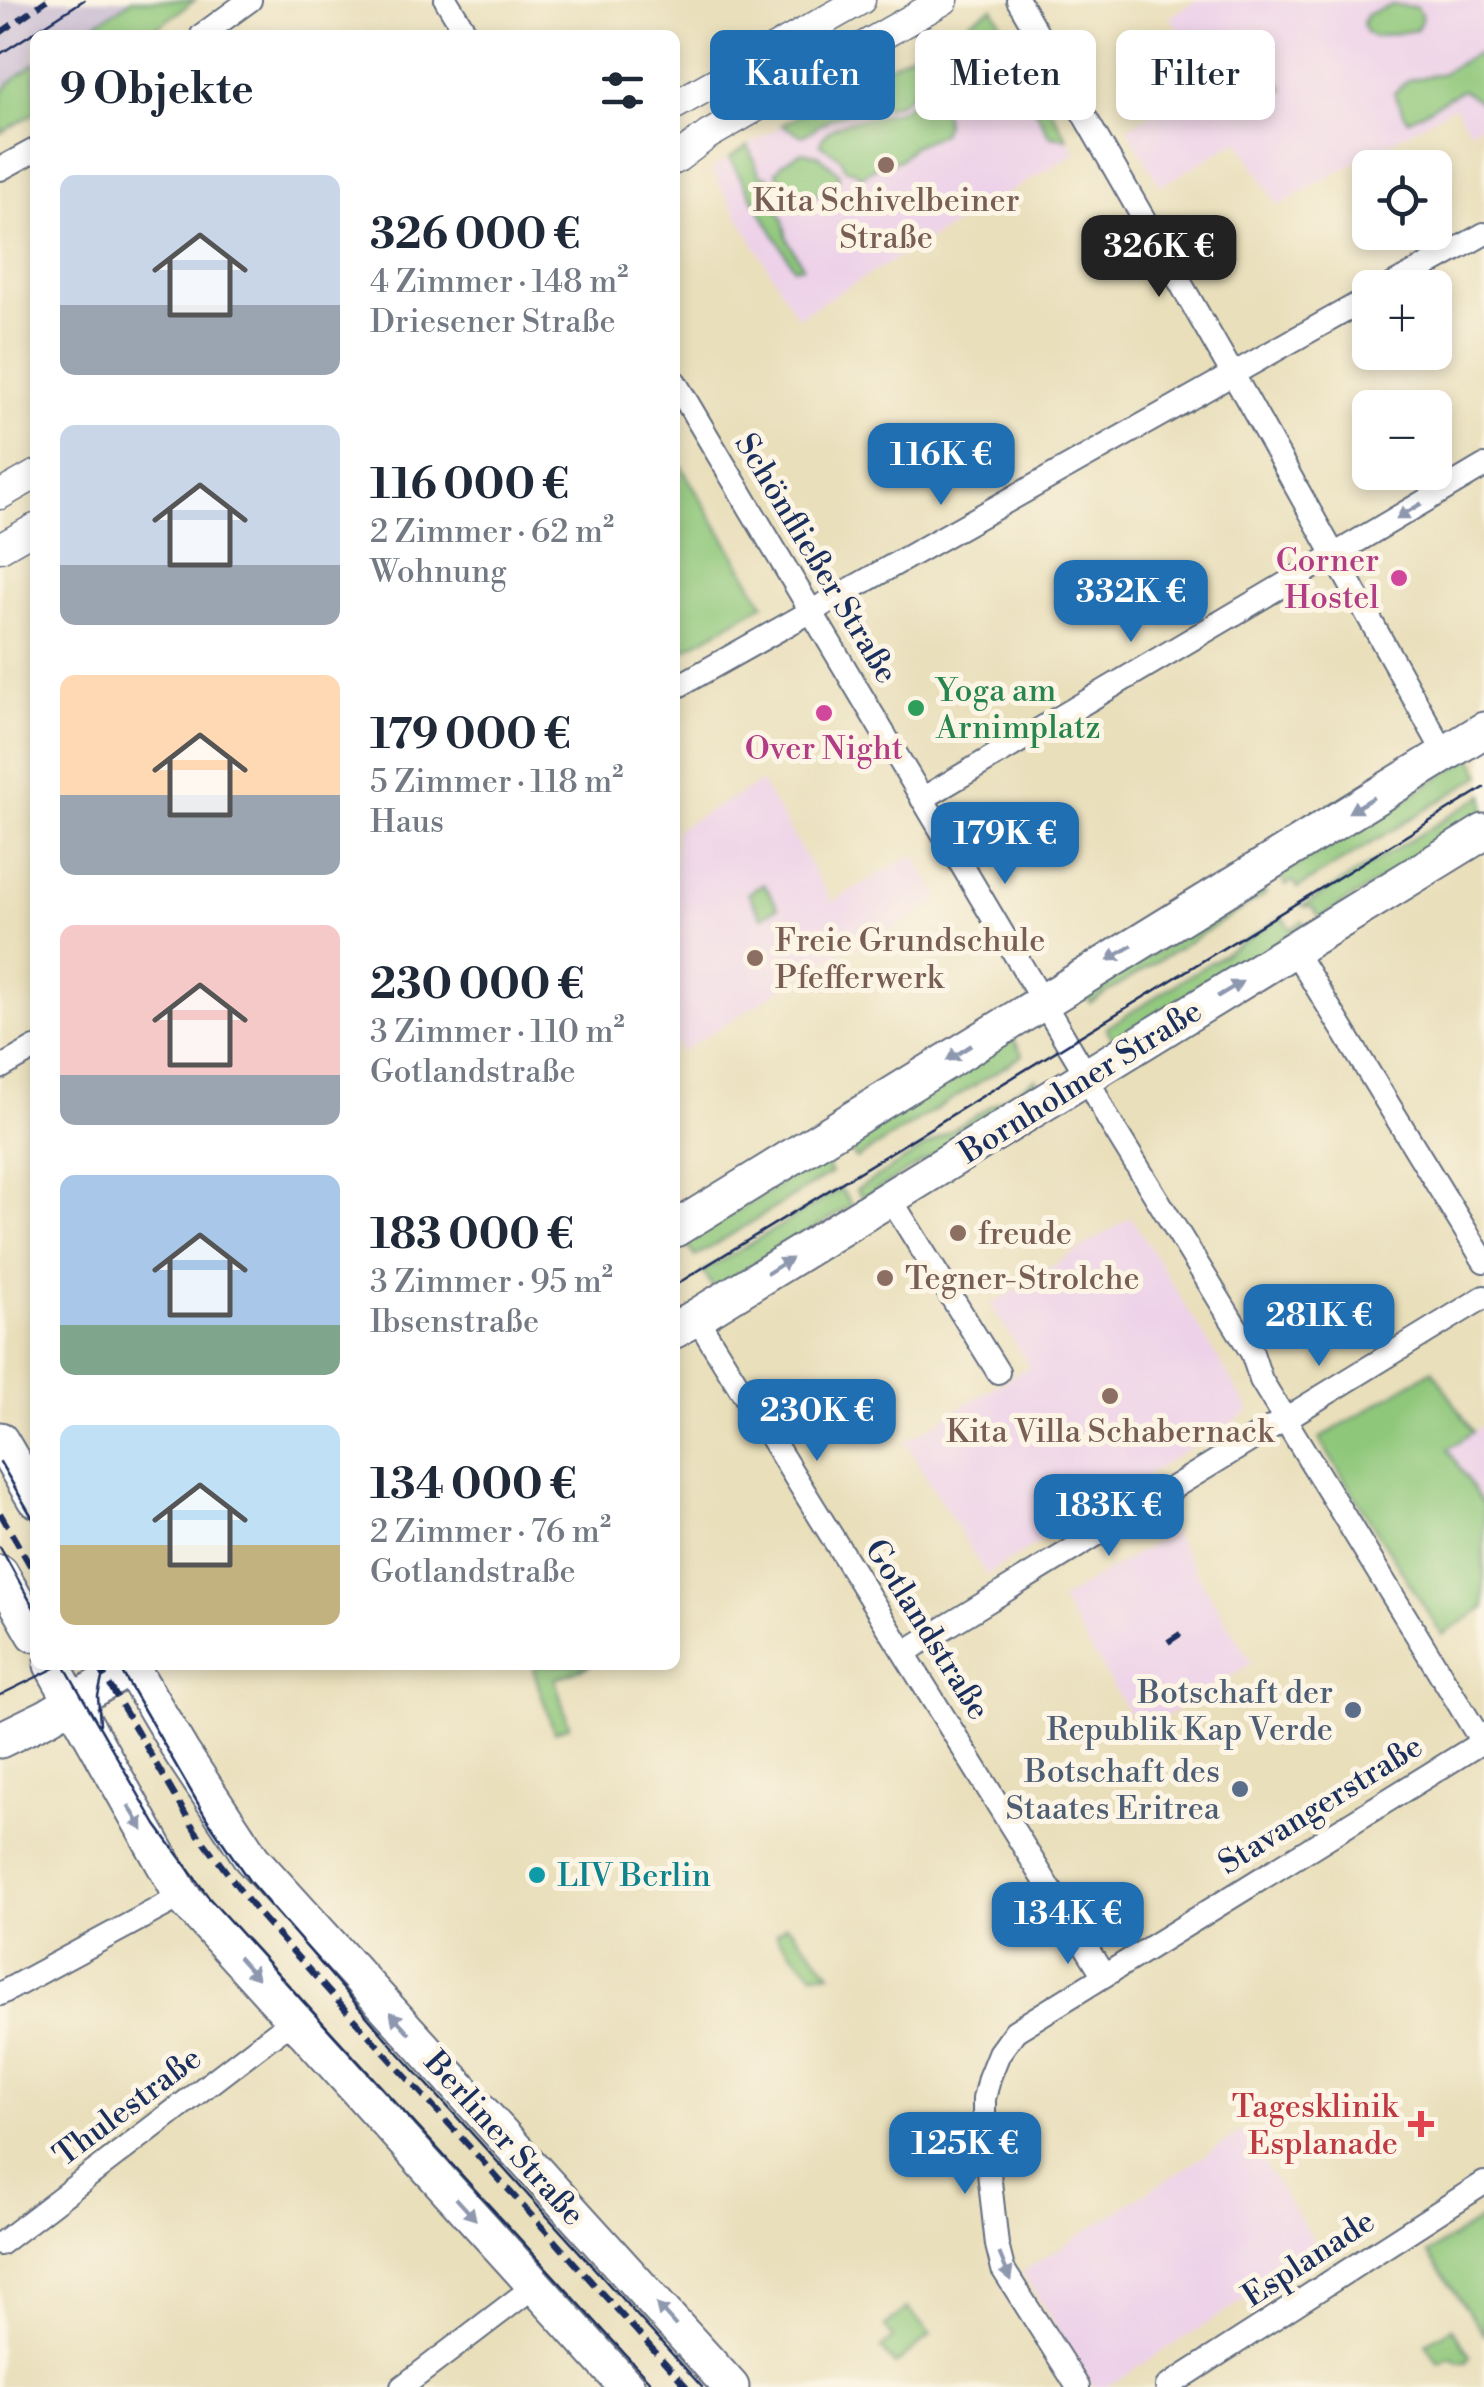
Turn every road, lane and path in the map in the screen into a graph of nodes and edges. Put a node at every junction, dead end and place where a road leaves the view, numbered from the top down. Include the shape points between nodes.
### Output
1 (250, 0) edge
2 (446, 0) edge
3 (861, 0) edge
4 (944, 0) edge
5 (1018, 0) edge
6 (209, 30) edge
7 (465, 30) edge
8 (680, 102) edge
9 (30, 156) edge
10 (680, 156) edge
11 (0, 170) edge
12 (1484, 234) edge
13 (1419, 270) edge
14 (1352, 307) edge
15 (1232, 374) junction
16 (680, 390) edge
17 (1484, 466) edge
18 (30, 477) edge
19 (0, 495) edge
20 (30, 531) edge
21 (0, 548) edge
22 (1333, 556) junction
23 (811, 612) junction
24 (680, 685) edge
25 (1484, 730) edge
26 (1444, 754) junction
27 (922, 799) junction
28 (1484, 832) edge
29 (1294, 950) junction
30 (1042, 1001) junction
31 (30, 1051) edge
32 (0, 1068) edge
33 (1087, 1076) junction
34 (890, 1198) junction
35 (680, 1225) edge
36 (1484, 1261) edge
37 (1484, 1297) edge
38 (685, 1324) edge
39 (998, 1372) dead end
40 (1286, 1421) junction
41 (0, 1440) edge
42 (30, 1491) edge
43 (0, 1573) edge
44 (25, 1631) edge
45 (905, 1652) junction
46 (114, 1670) edge
47 (133, 1670) edge
48 (64, 1682) edge
49 (0, 1740) edge
50 (182, 1896) junction
51 (1104, 1976) junction
52 (0, 1994) edge
53 (294, 2020) junction
54 (1484, 2183) edge
55 (0, 2244) edge
56 (536, 2285) junction
57 (402, 2387) edge
58 (627, 2387) edge
59 (731, 2387) edge
60 (1078, 2387) edge
61 (1167, 2387) edge

1 - 6 street
2 - 7 street
3 - 8 street
4 - 10 street
5 - 15 street
9 - 11 street
12 - 13 street
14 - 15 street
15 - 22 street
15 - 23 street
16 - 23 street, Schönfließer Straße
17 -> 22 street
18 - 19 street
20 - 21 street
22 - 26 street
22 - 27 street
23 - 24 street
23 - 27 street, Schönfließer Straße
25 - 26 main road
26 -> 30 main road
27 - 30 street, Schönfließer Straße
28 - 29 main road, Bornholmer Straße
33 -> 29 main road, Bornholmer Straße
29 - 36 street
30 - 33 street, Schönfließer Straße
30 -> 35 main road
31 - 32 street
33 - 34 main road, Bornholmer Straße
33 - 40 street, Stavangerstraße
38 -> 34 main road, Bornholmer Straße
34 - 39 street
37 - 40 street
38 - 45 street, Gotlandstraße
40 - 45 street
40 - 51 street, Stavangerstraße via 1482,1742
41 - 42 main road
43 - 44 main road
45 - 51 street, Gotlandstraße
46 - 48 main road
59 -> 47 main road, Berliner Straße via 278,1889 227,1825
48 - 49 main road
48 -> 50 main road
50 - 52 street
50 -> 53 main road
51 -> 60 street, Stavangerstraße via 1015,2032 999,2053 984,2098 1003,2270
53 - 55 street, Thulestraße
53 -> 56 main road
54 - 61 street, Esplanade
56 - 57 street
56 - 58 main road

